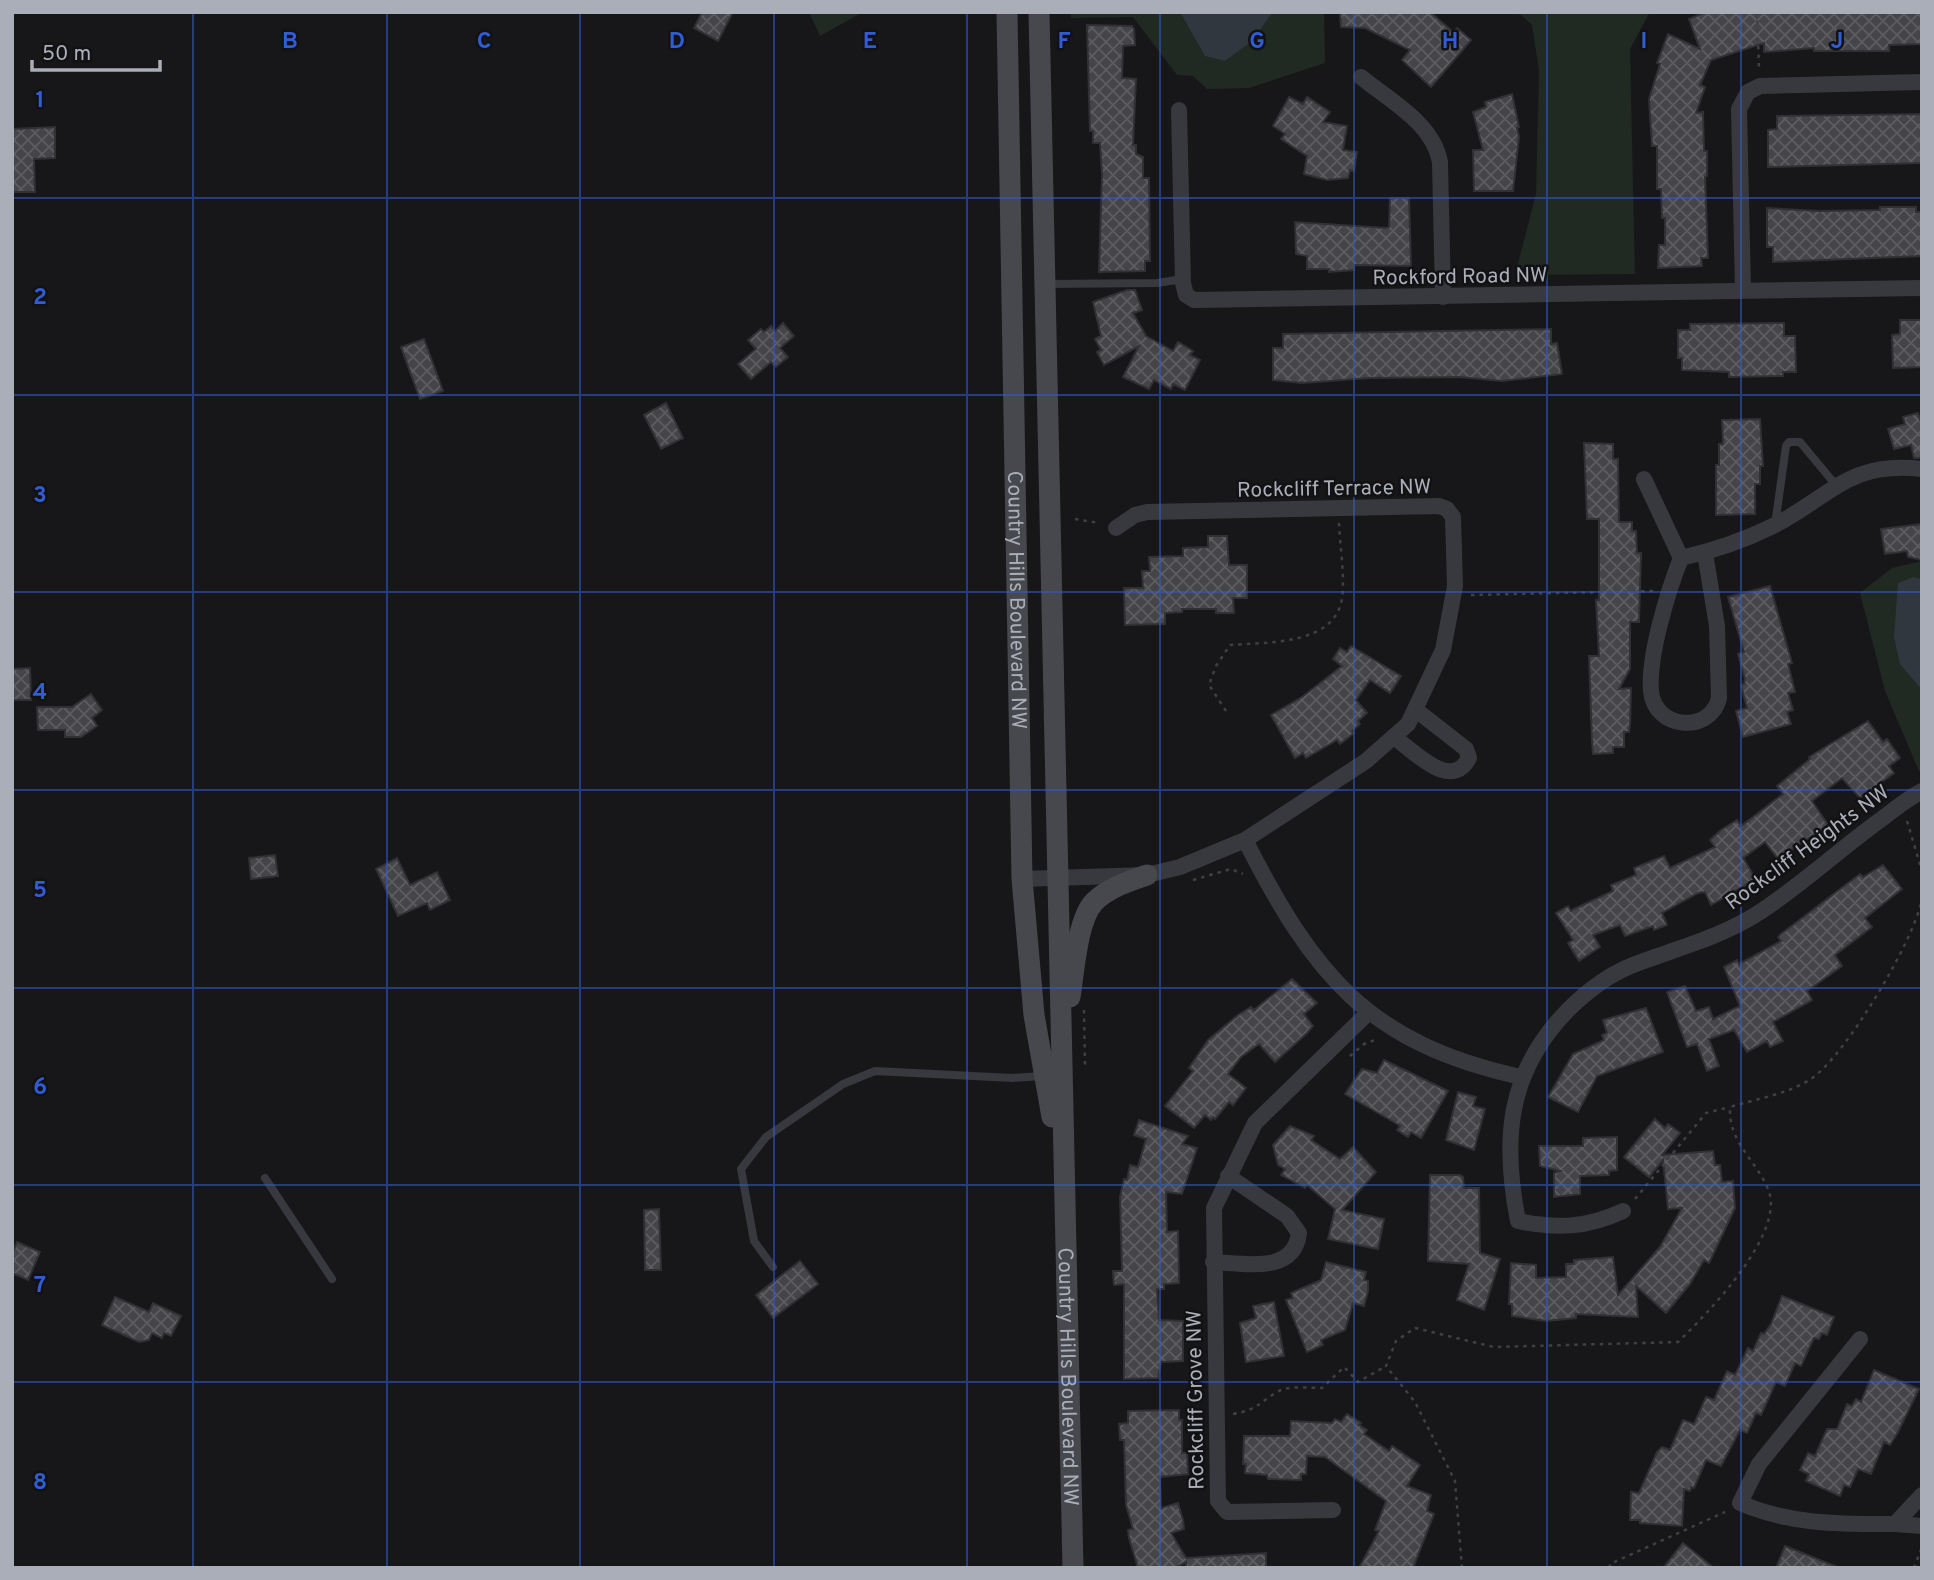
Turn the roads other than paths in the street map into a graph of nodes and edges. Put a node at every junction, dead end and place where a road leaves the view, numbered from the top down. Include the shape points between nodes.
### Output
1 (1007, 12) edge
2 (1039, 12) edge
3 (1361, 77) dead end
4 (1922, 82) edge
5 (1179, 110) dead end
6 (1183, 279) junction
7 (1046, 284) junction
8 (1922, 288) edge
9 (1743, 290) junction
10 (1443, 297) junction
11 (1922, 470) edge
12 (1644, 479) dead end
13 (1835, 484) junction
14 (1774, 526) junction
15 (1116, 528) road end
16 (1705, 553) junction
17 (1681, 558) junction
18 (1416, 710) junction
19 (1394, 737) junction
20 (1922, 791) edge
21 (1245, 840) junction
22 (1147, 875) junction
23 (1056, 877) junction
24 (1022, 878) junction
25 (1368, 1013) junction
26 (1063, 1045) junction
27 (1065, 1069) junction
28 (1521, 1077) junction
29 (1228, 1176) junction
30 (265, 1178) dead end
31 (1623, 1211) road end
32 (1213, 1262) junction
33 (773, 1267) dead end
34 (332, 1279) dead end
35 (1860, 1339) dead end
36 (1922, 1495) edge
37 (1333, 1510) dead end
38 (1895, 1524) junction
39 (1922, 1526) edge
40 (1073, 1568) edge

1 - 24 main road, Country Hills Boulevard NW
2 - 7 main road, Country Hills Boulevard NW
3 - 10 street via 1429,132 1437,145
4 - 9 street via 1760,86 1748,92 1739,108
5 - 6 street
6 - 7 lane
6 - 10 street, Rockford Road NW via 1186,295 1200,301
7 - 23 main road, Country Hills Boulevard NW
8 - 9 street, Rockford Road NW
9 - 10 street, Rockford Road NW
11 - 13 street via 1901,467
12 - 17 street
13 - 14 street
13 - 14 lane via 1800,442 1789,442
14 - 16 street
15 - 18 street, Rockcliff Terrace NW via 1147,512 1447,509 1454,529 1454,595 1443,650
16 - 17 street
16 - 17 street via 1717,626 1719,698 1710,715 1676,723 1657,710 1651,690 1668,590
18 - 19 street, Rockcliff Terrace NW
18 - 19 street via 1466,749 1469,758 1464,768 1442,772
19 - 21 street, Rockcliff Terrace NW via 1366,761
20 - 28 street, Rockcliff Heights NW via 1760,912 1717,936 1606,978 1583,995 1545,1036
21 - 22 street, Rockcliff Terrace NW via 1180,867
21 - 25 street via 1306,944 1346,994
22 - 23 street, Rockcliff Terrace NW
22 - 26 main road via 1122,884 1093,903 1079,938
23 - 24 street, Rockcliff Terrace NW
23 - 26 main road, Country Hills Boulevard NW
24 - 27 main road, Country Hills Boulevard NW via 1034,1016
25 - 28 street via 1435,1051 1471,1066
25 - 29 street, Rockcliff Grove NW via 1255,1122
26 - 27 main road, Country Hills Boulevard NW
27 - 33 lane via 1012,1078 875,1071 843,1084 766,1137 741,1169 754,1241
27 - 40 main road, Country Hills Boulevard NW via 1062,1184
28 - 31 street, Rockcliff Heights NW via 1510,1140 1511,1190 1518,1221 1543,1227 1595,1224
29 - 32 street, Rockcliff Grove NW via 1214,1209
29 - 32 street via 1287,1216 1298,1233 1297,1245 1278,1263
30 - 34 lane
32 - 37 street, Rockcliff Grove NW via 1218,1501 1227,1512
35 - 38 street via 1759,1464 1740,1503 1772,1517 1825,1524
36 - 38 street
38 - 39 street

